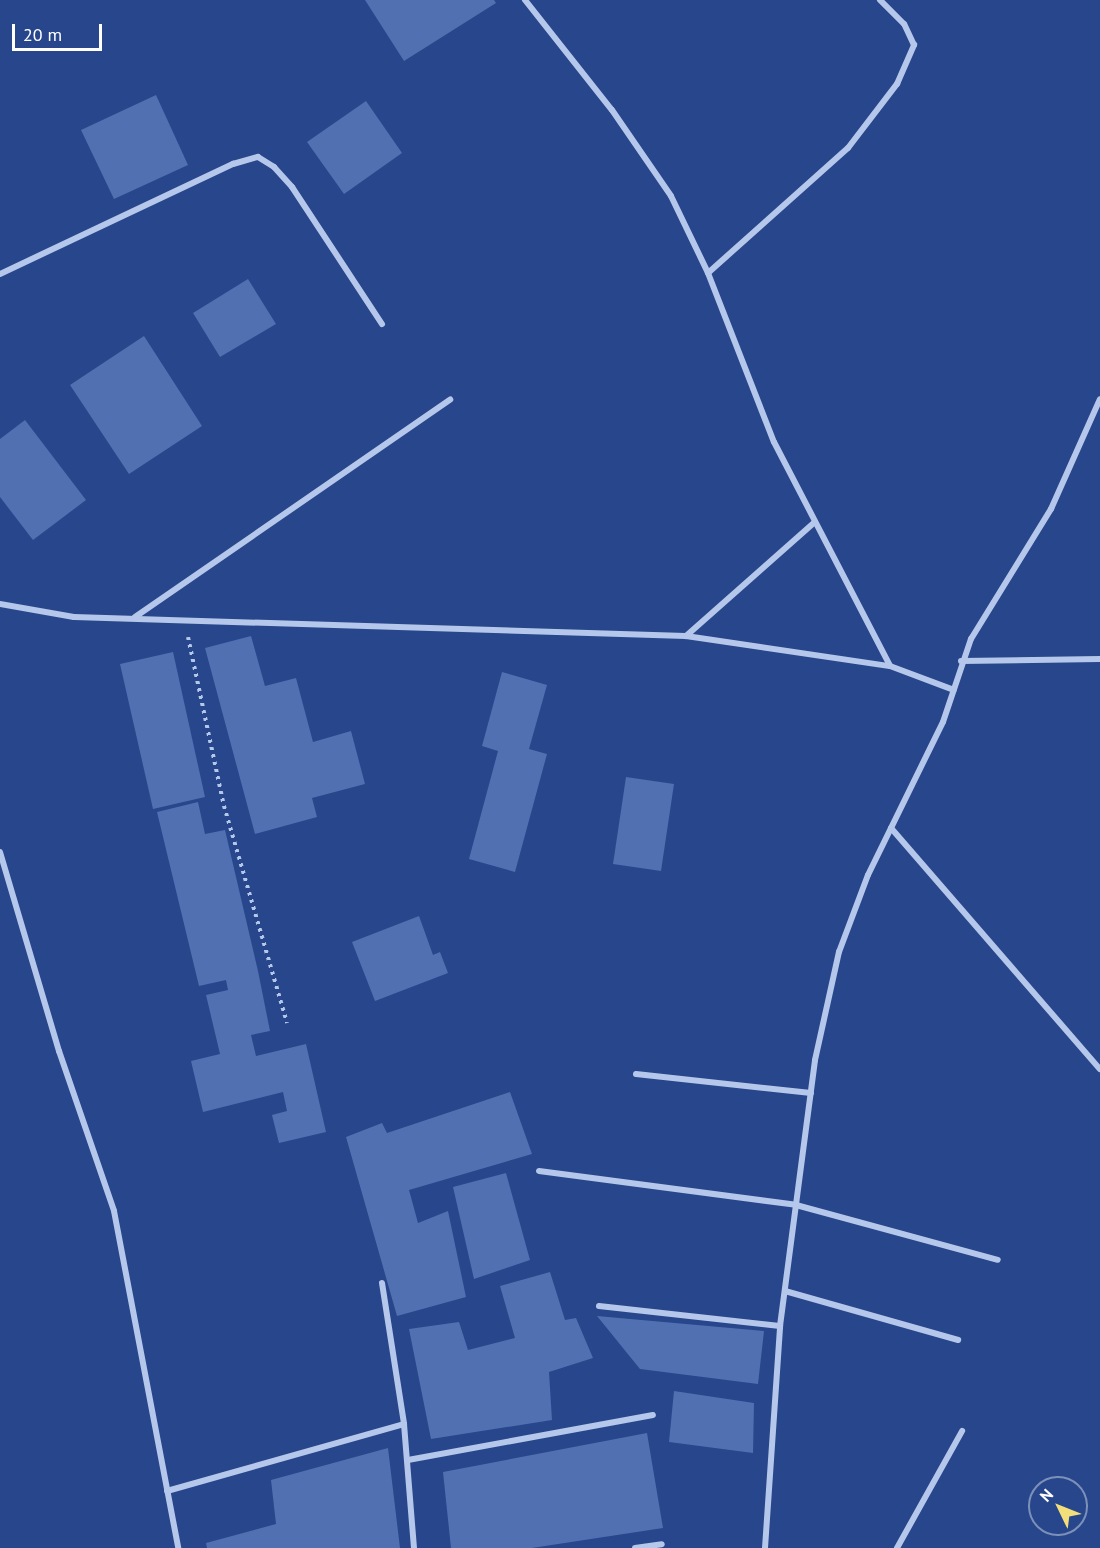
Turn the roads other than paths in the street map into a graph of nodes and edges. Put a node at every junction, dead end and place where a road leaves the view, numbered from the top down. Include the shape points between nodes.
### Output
1 (525, 0) edge
2 (880, 0) edge
3 (708, 273) junction
4 (0, 274) edge
5 (382, 324) dead end
6 (1100, 399) edge
7 (450, 400) dead end
8 (815, 522) junction
9 (0, 604) edge
10 (134, 618) junction
11 (686, 636) junction
12 (1100, 659) edge
13 (961, 661) junction
14 (890, 666) junction
15 (954, 690) junction
16 (891, 828) junction
17 (0, 852) edge
18 (1100, 1069) edge
19 (636, 1074) dead end
20 (811, 1093) junction
21 (539, 1171) dead end
22 (796, 1205) junction
23 (998, 1260) dead end
24 (382, 1283) dead end
25 (785, 1291) junction
26 (599, 1306) dead end
27 (780, 1326) junction
28 (958, 1340) dead end
29 (653, 1415) dead end
30 (404, 1424) junction
31 (962, 1431) dead end
32 (408, 1460) junction
33 (168, 1491) junction
34 (662, 1544) dead end
35 (178, 1548) edge
36 (414, 1548) edge
37 (635, 1548) edge
38 (765, 1548) edge
39 (897, 1548) edge

1 - 3 street via 648,160 671,196
2 - 3 street via 904,24 914,45 897,84 848,148
3 - 8 street via 774,442
4 - 5 street via 233,164 258,157 274,166 292,187
6 - 13 street via 1052,509 989,606
7 - 10 street
8 - 11 street
8 - 14 street
9 - 10 street via 74,617
10 - 11 street
11 - 14 street
12 - 13 street
13 - 15 street
14 - 15 street
15 - 16 street via 943,722
16 - 18 street
16 - 20 street via 854,908 839,952
17 - 33 street via 59,1051 114,1211
19 - 20 street
20 - 22 street
21 - 22 street
22 - 23 street
22 - 25 street
24 - 30 street
25 - 27 street
25 - 28 street
26 - 27 street
27 - 38 street
29 - 32 street
30 - 32 street
30 - 33 street
31 - 39 street
32 - 36 street
33 - 35 street
34 - 37 street

